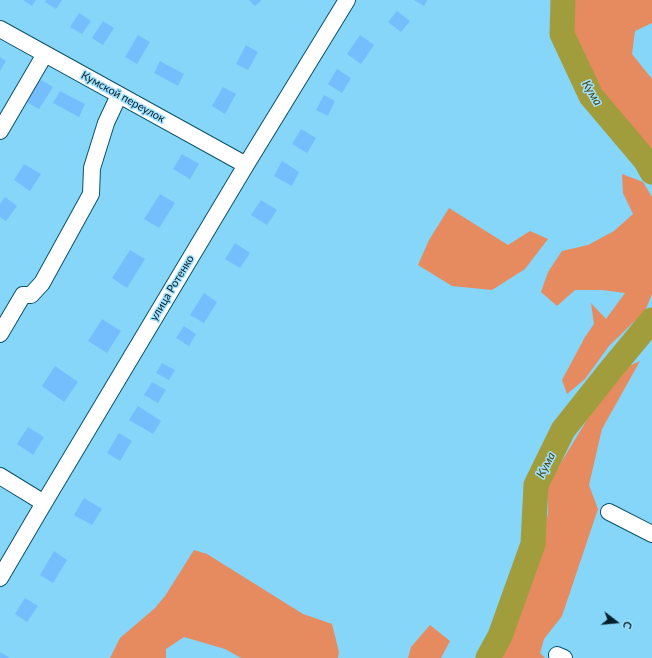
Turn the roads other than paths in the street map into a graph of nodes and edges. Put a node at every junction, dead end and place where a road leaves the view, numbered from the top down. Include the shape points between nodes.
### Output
1 (347, 0) edge
2 (0, 29) edge
3 (45, 54) junction
4 (119, 95) junction
5 (0, 131) edge
6 (246, 165) junction
7 (0, 334) edge
8 (0, 476) edge
9 (44, 503) junction
10 (609, 512) dead end
11 (652, 534) edge
12 (0, 578) edge

1 - 6 street, улица Ротенко
2 - 3 street, Кумской переулок
3 - 4 street, Кумской переулок
3 - 5 street
4 - 6 street, Кумской переулок
4 - 7 street via 106,123 92,168 91,194 42,283 31,295 23,295
6 - 9 street, улица Ротенко
8 - 9 street
9 - 12 street, улица Ротенко
10 - 11 street

